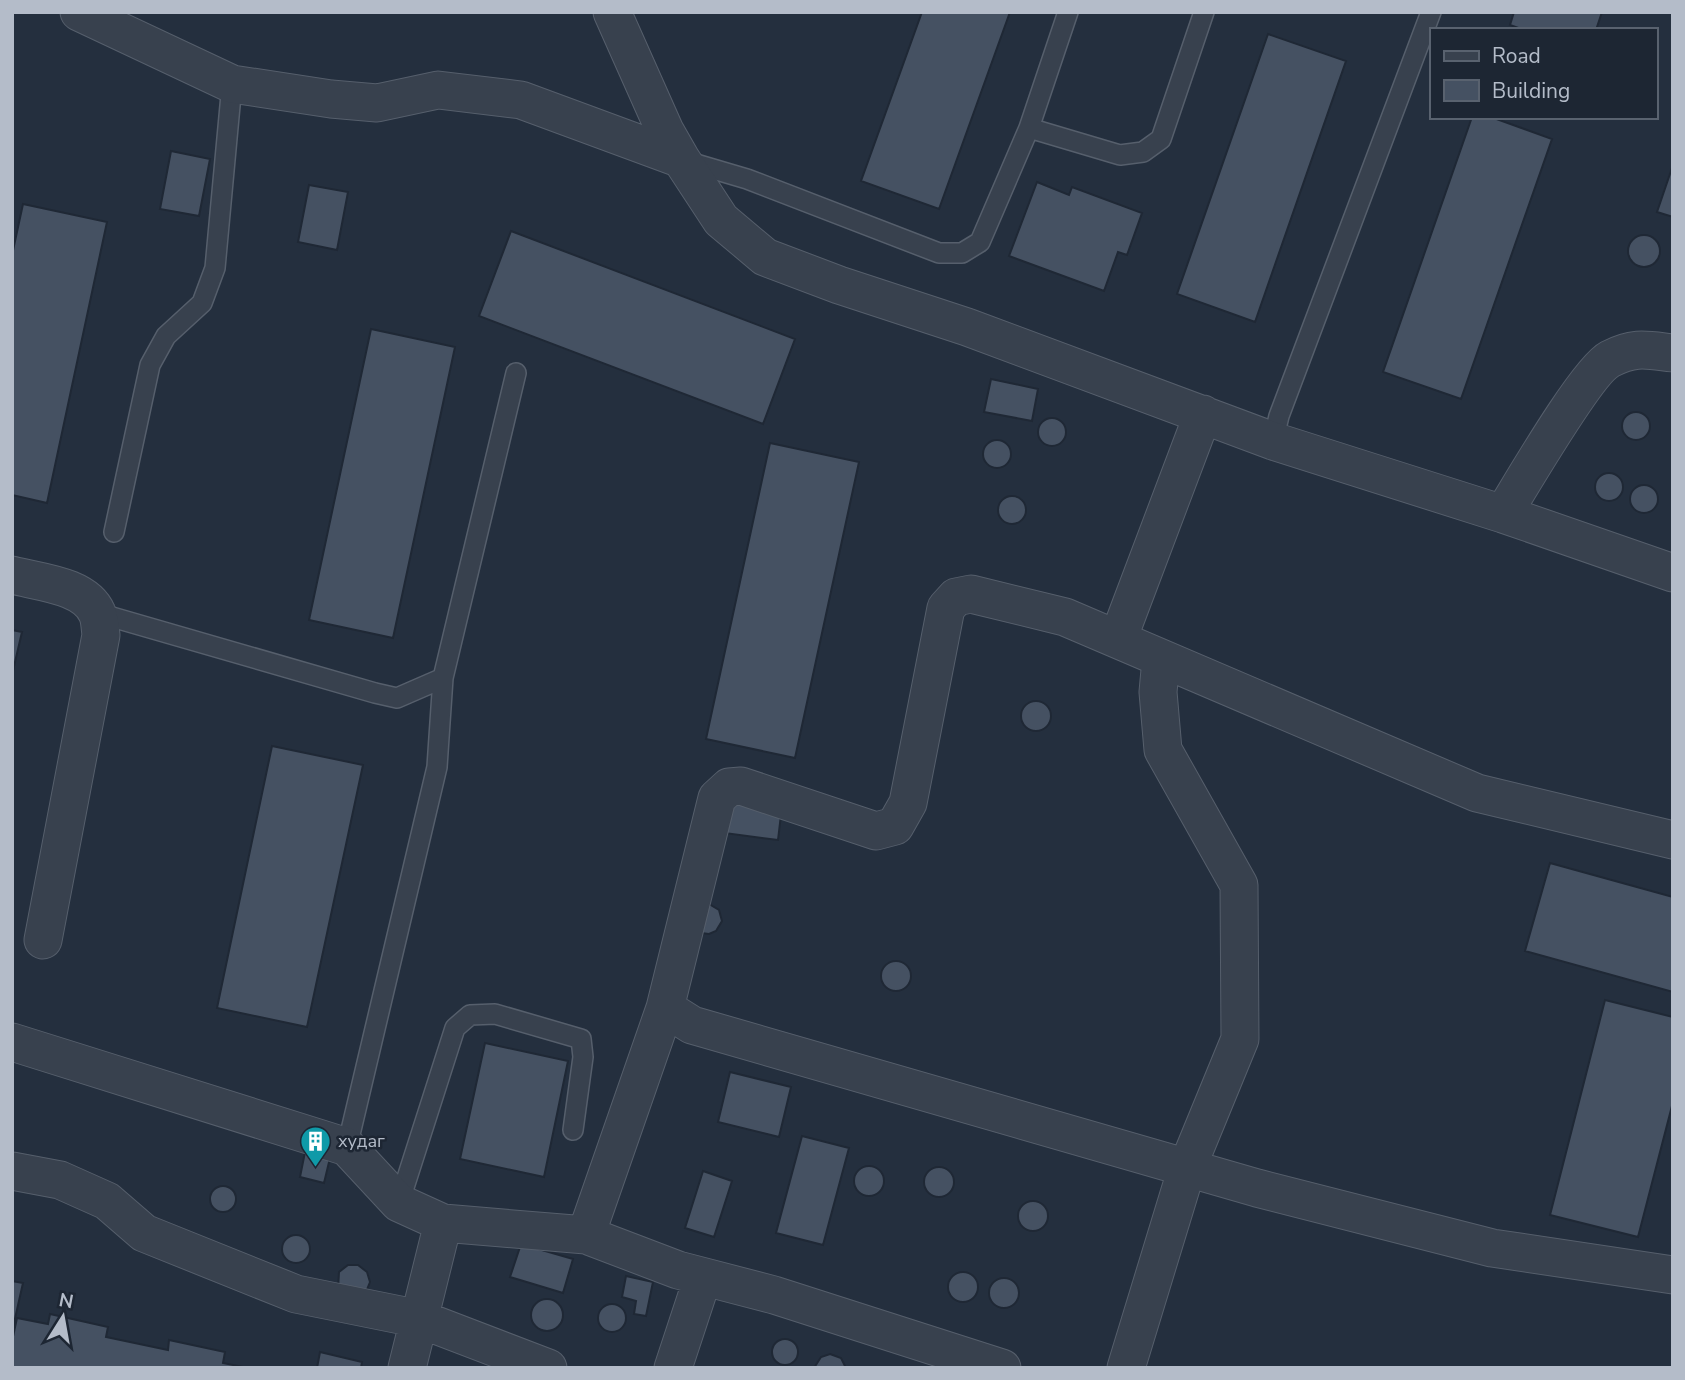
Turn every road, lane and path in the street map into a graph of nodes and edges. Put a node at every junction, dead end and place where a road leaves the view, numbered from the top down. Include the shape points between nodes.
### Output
1 (79, 12) edge
2 (611, 12) edge
3 (1068, 12) edge
4 (1204, 12) edge
5 (1431, 12) edge
6 (232, 84) junction
7 (1028, 128) junction
8 (681, 159) junction
9 (1673, 353) edge
10 (516, 373) dead end
11 (1203, 415) junction
12 (1273, 441) junction
13 (1503, 514) junction
14 (114, 532) dead end
15 (1673, 573) edge
16 (12, 575) edge
17 (98, 613) junction
18 (1118, 639) junction
19 (1161, 659) junction
20 (443, 678) junction
21 (1673, 840) edge
22 (43, 940) dead end
23 (665, 1007) junction
24 (12, 1042) edge
25 (573, 1130) dead end
26 (347, 1147) junction
27 (1187, 1168) junction
28 (12, 1171) edge
29 (399, 1203) junction
30 (443, 1223) junction
31 (586, 1235) junction
32 (1673, 1275) edge
33 (703, 1277) junction
34 (420, 1319) junction
35 (407, 1368) edge
36 (548, 1368) edge
37 (673, 1368) edge
38 (1002, 1368) edge
39 (1126, 1368) edge

1 - 6 street
2 - 8 street
3 - 7 lane
4 - 7 lane via 1161,139 1143,152 1120,155
5 - 12 lane
6 - 8 street via 377,103 438,90 521,100
6 - 14 lane via 215,268 202,303 166,336 150,365
7 - 8 lane via 980,242 962,253 939,253 747,179
8 - 11 street via 721,220 765,257
9 - 13 street via 1636,349 1607,360 1583,389
10 - 20 lane
11 - 12 street
11 - 18 street
12 - 13 street
13 - 15 street
16 - 17 street via 76,593
17 - 20 lane via 397,698
17 - 22 street via 101,645
18 - 19 street
18 - 23 street via 1065,617 971,594 956,597 946,608 908,803 895,826 876,831 741,786 730,787 717,798
19 - 21 street via 1476,793
19 - 27 street via 1158,692 1163,750 1239,885 1240,1039
20 - 26 lane via 437,767
23 - 27 street via 692,1025
23 - 31 street
24 - 26 street
25 - 29 lane via 582,1039 495,1014 470,1015 455,1028
26 - 29 street
27 - 32 street via 1492,1248
27 - 39 street
28 - 34 street via 60,1180 107,1201 144,1233 296,1294
29 - 30 street
30 - 31 street
30 - 34 street
31 - 33 street
33 - 37 street
33 - 38 street
34 - 35 street
34 - 36 street

